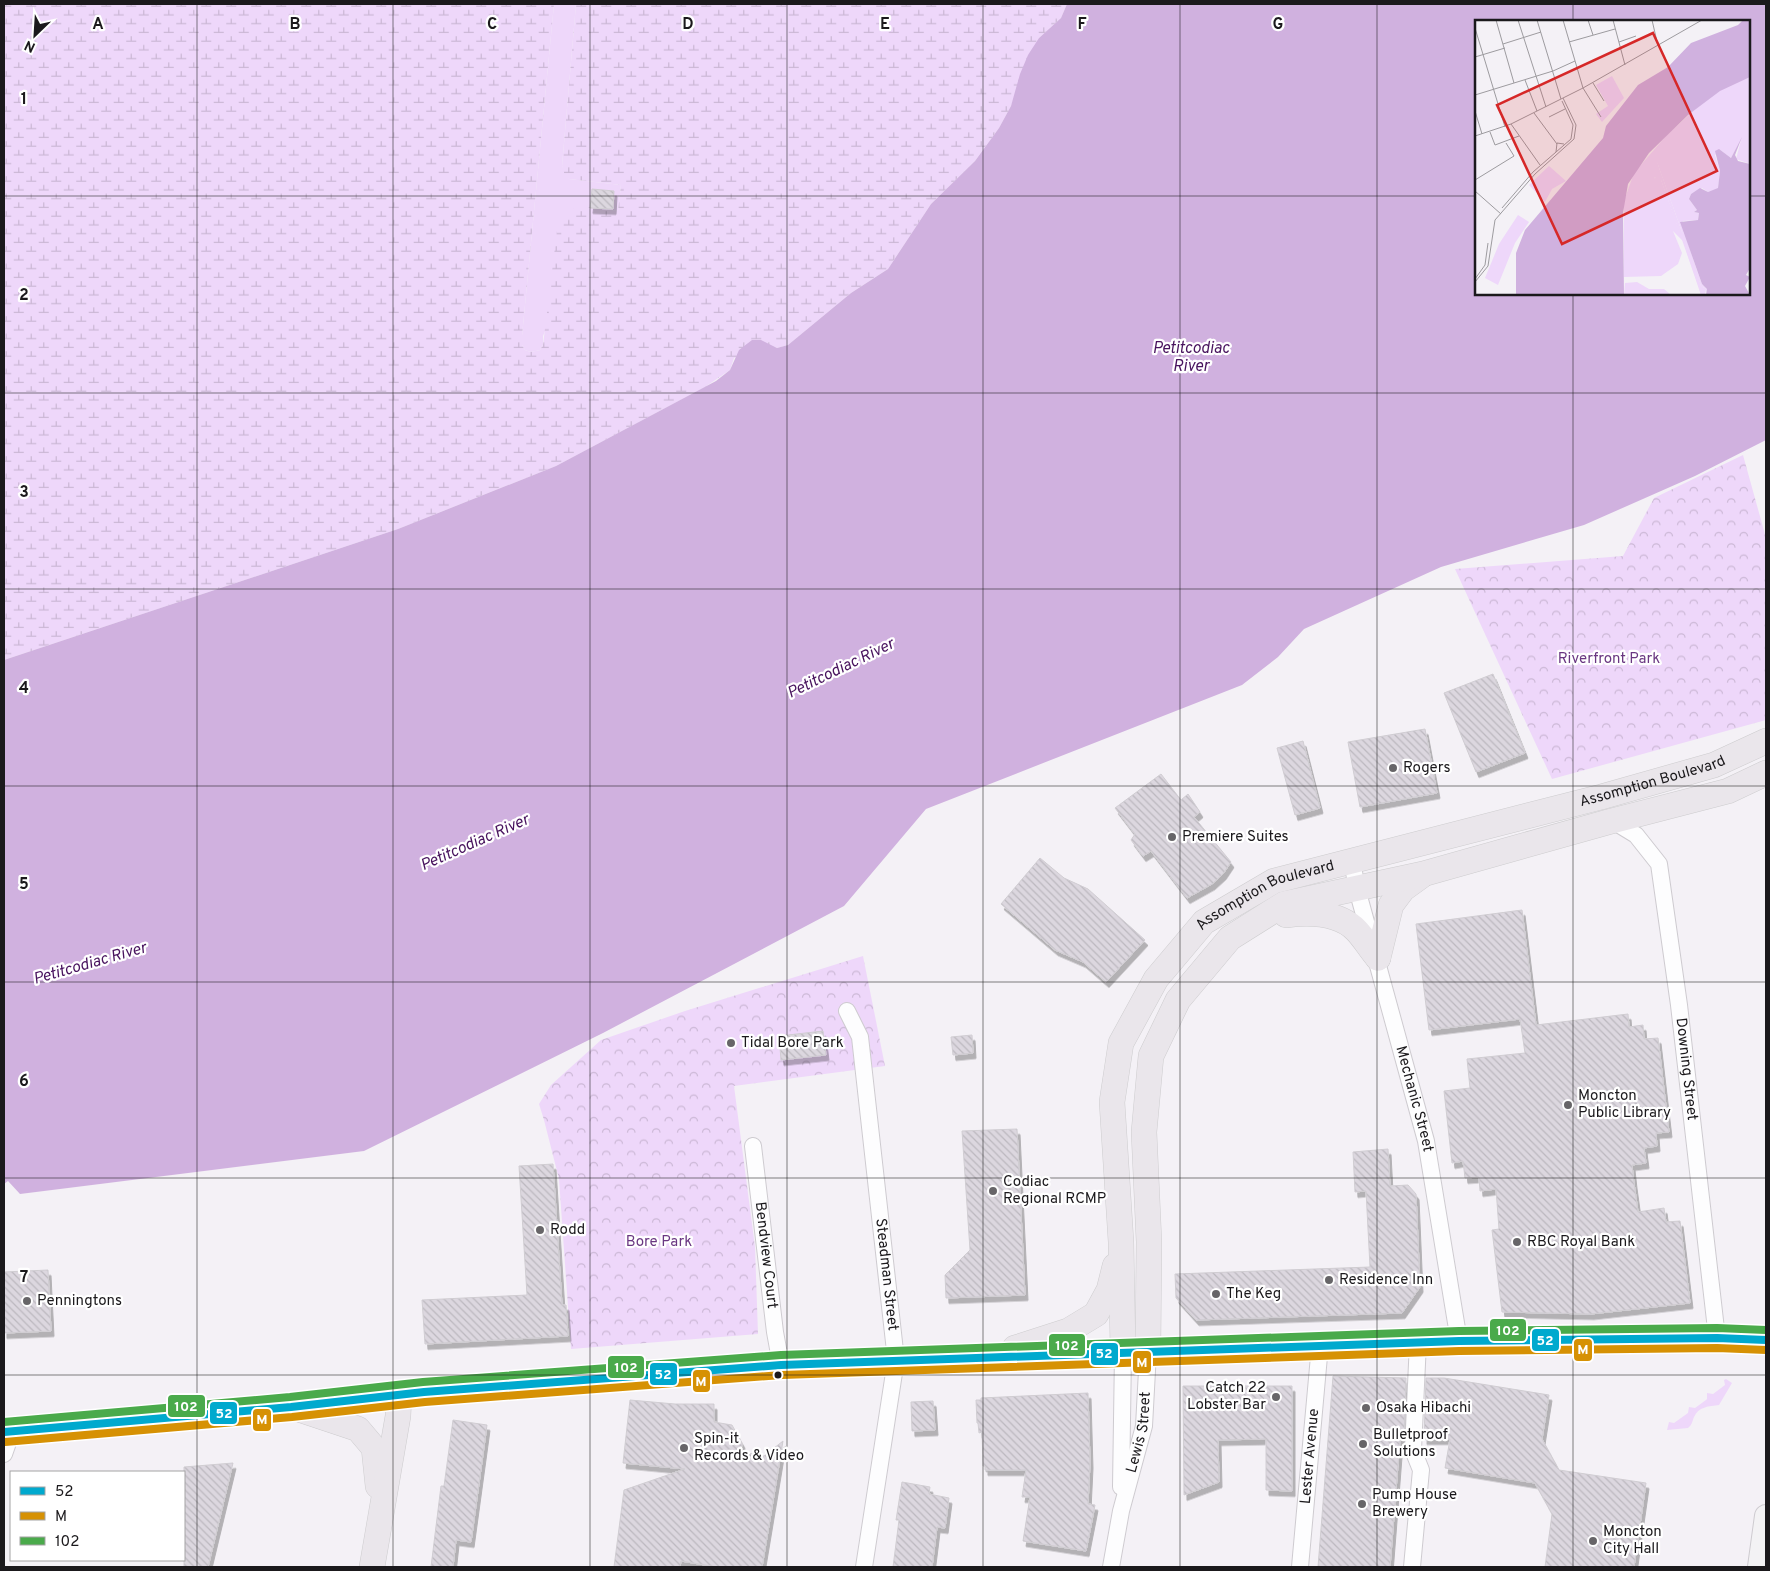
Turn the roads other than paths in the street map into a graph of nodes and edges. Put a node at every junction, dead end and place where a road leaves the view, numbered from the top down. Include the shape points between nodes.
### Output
1 (1766, 741) edge
2 (1766, 773) edge
3 (1613, 821) junction
4 (1352, 861) junction
5 (1423, 874) junction
6 (1357, 889) junction
7 (1264, 917) junction
8 (1378, 958) junction
9 (847, 1011) dead end
10 (753, 1146) dead end
11 (1121, 1242) junction
12 (1718, 1338) junction
13 (1766, 1340) edge
14 (1459, 1341) junction
15 (1418, 1342) junction
16 (1320, 1345) junction
17 (1148, 1352) junction
18 (1123, 1353) junction
19 (983, 1358) junction
20 (896, 1360) junction
21 (781, 1365) junction
22 (399, 1396) junction
23 (291, 1407) junction
24 (8, 1431) edge
25 (4, 1454) edge
26 (382, 1510) junction
27 (1121, 1512) junction
28 (1766, 1516) edge
29 (1114, 1563) edge
30 (372, 1567) edge
31 (864, 1567) edge
32 (1300, 1567) edge
33 (1412, 1567) edge
34 (1759, 1567) edge

1 - 4 main road, Assomption Boulevard via 1714,764 1609,795
2 - 3 main road, Assomption Boulevard via 1728,791
3 - 5 main road, Assomption Boulevard
3 - 12 street, Downing Street via 1636,834 1658,864 1680,1015
4 - 6 street, Mechanic Street
4 - 11 main road, Assomption Boulevard via 1274,881 1204,922 1156,979 1121,1043 1112,1102
5 - 6 main road, Assomption Boulevard
5 - 8 main road via 1403,889 1391,905
6 - 7 main road, Assomption Boulevard via 1284,904
6 - 8 street, Mechanic Street
7 - 8 main road via 1305,913 1337,917 1357,931
7 - 17 main road, Assomption Boulevard via 1230,938 1178,1000 1151,1056 1144,1132 1149,1242
8 - 14 street, Mechanic Street via 1426,1141
9 - 20 street, Steadman Street via 860,1037
10 - 21 street, Bendview Court
11 - 18 main road, Assomption Boulevard
11 - 19 main road via 1109,1290 1096,1314 1068,1331
12 - 13 main road
12 - 14 main road
14 - 15 main road
15 - 16 main road
15 - 33 street via 1412,1450 1421,1470
16 - 17 main road
16 - 32 street, Lester Avenue
17 - 18 main road
17 - 27 street, Lewis Street via 1144,1426
18 - 19 main road
18 - 27 street, Lewis Street
19 - 20 main road
20 - 21 main road
20 - 31 street, Steadman Street
21 - 22 main road
22 - 23 main road
22 - 26 main road
23 - 24 main road
23 - 26 main road via 358,1429 374,1448
24 - 25 street
26 - 30 main road
27 - 29 street, Lewis Street
28 - 34 main road

